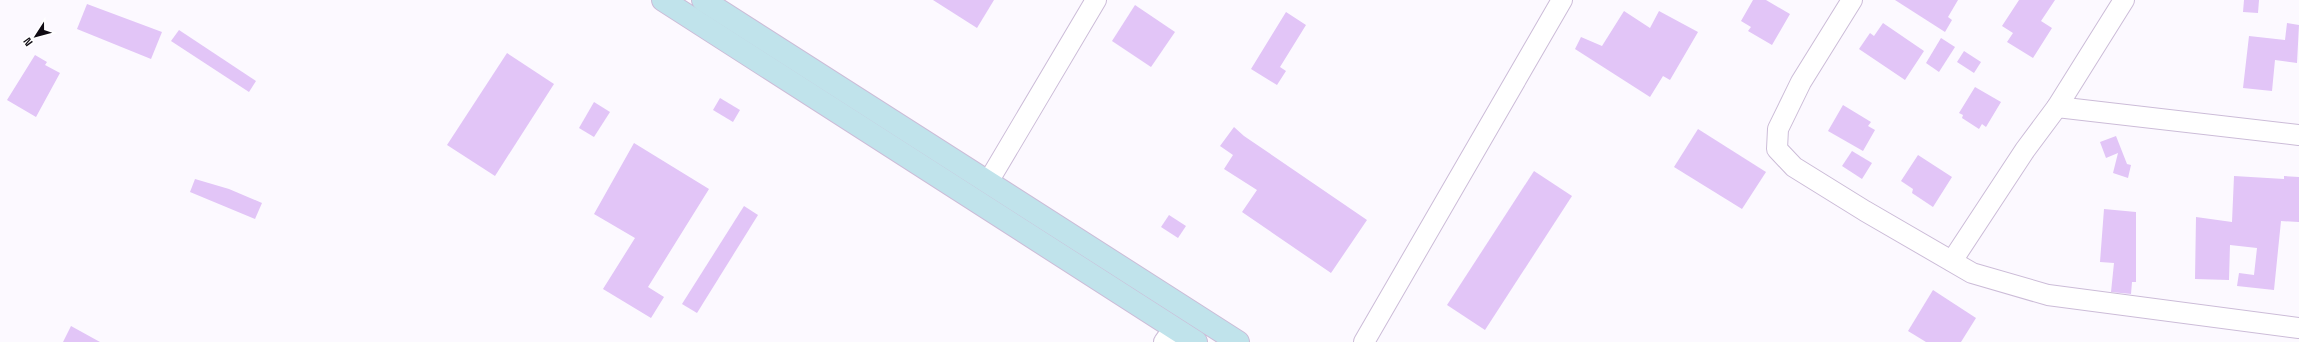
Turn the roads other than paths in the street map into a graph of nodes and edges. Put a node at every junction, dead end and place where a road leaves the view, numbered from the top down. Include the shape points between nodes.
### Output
1 (663, 0) edge
2 (703, 0) edge
3 (1096, 0) edge
4 (1562, 0) edge
5 (1852, 0) edge
6 (2124, 0) edge
7 (2057, 107) junction
8 (2299, 135) edge
9 (988, 182) junction
10 (1952, 261) junction
11 (2299, 328) edge
12 (1169, 335) edge
13 (1196, 342) edge
14 (1238, 342) edge
15 (1364, 342) edge

1 - 12 street
2 - 9 street
3 - 9 street
4 - 15 street
5 - 10 street via 1801,82 1778,128 1777,149 1794,167 1865,212
6 - 7 street
7 - 8 street
7 - 10 street via 2025,150
9 - 14 street
10 - 11 street via 1972,273 2048,295
12 - 13 street

